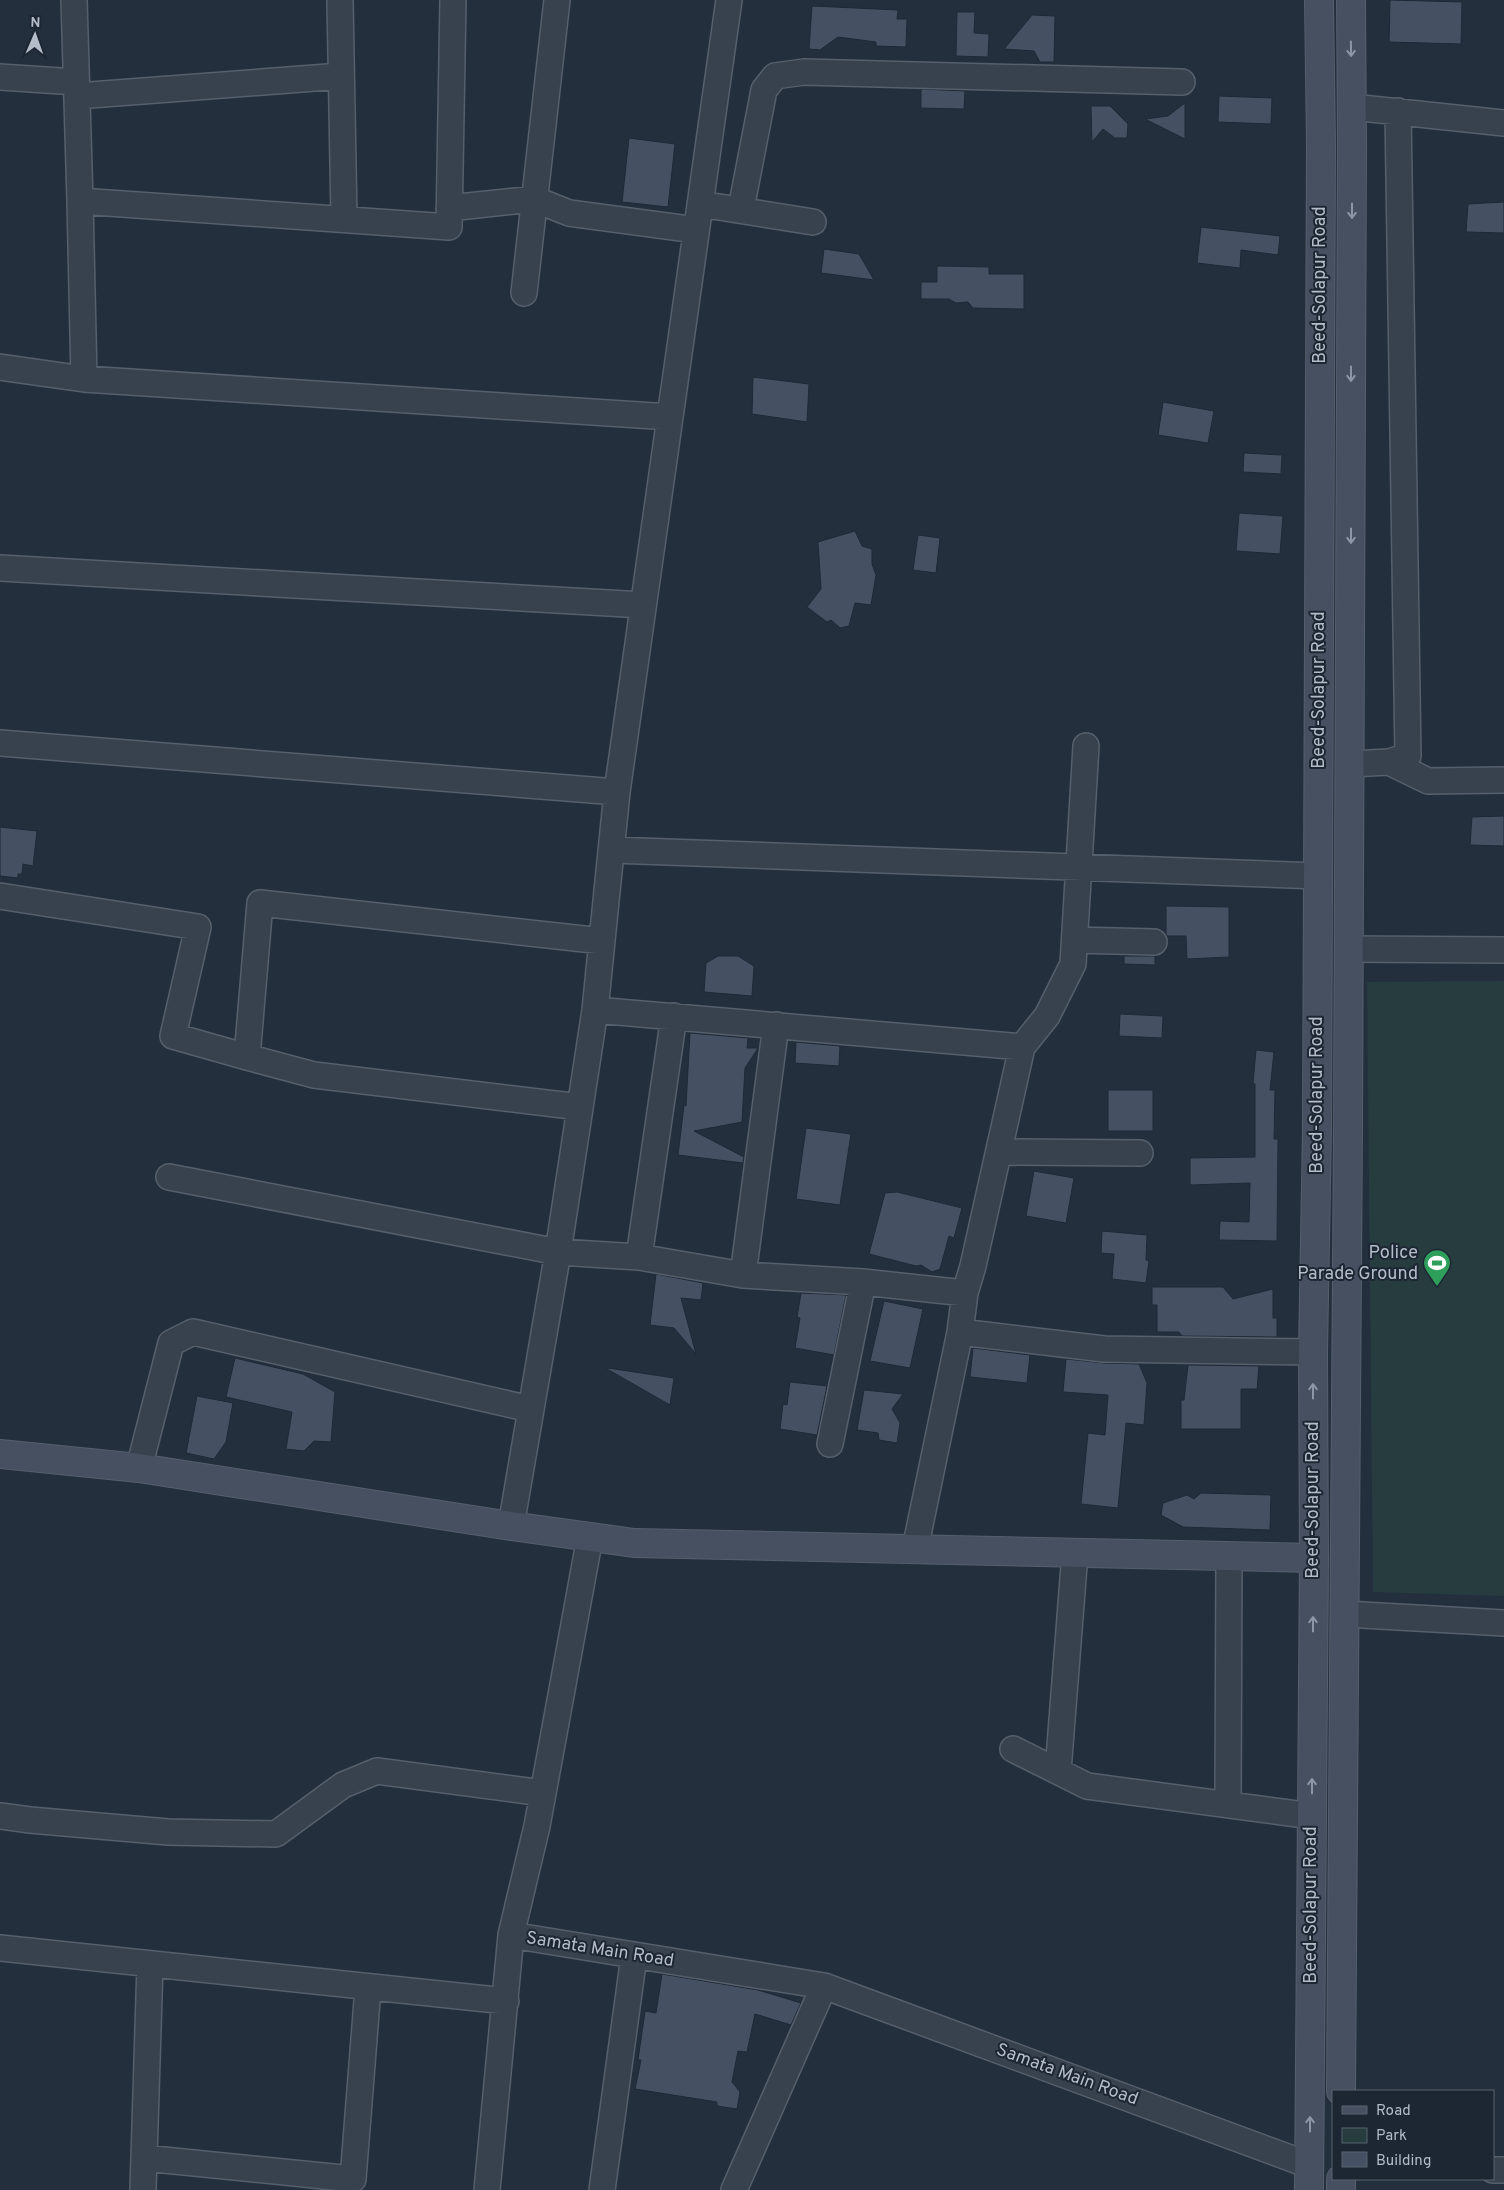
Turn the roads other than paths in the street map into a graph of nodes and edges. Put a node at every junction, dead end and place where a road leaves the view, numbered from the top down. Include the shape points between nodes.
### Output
1 (74, 0) edge
2 (340, 0) edge
3 (452, 0) edge
4 (557, 0) edge
5 (728, 0) edge
6 (1319, 0) edge
7 (1351, 0) edge
8 (341, 76) junction
9 (0, 77) edge
10 (1182, 82) dead end
11 (76, 89) junction
12 (1352, 107) junction
13 (1398, 111) junction
14 (1504, 123) edge
15 (534, 199) junction
16 (80, 201) junction
17 (700, 204) junction
18 (449, 208) junction
19 (741, 209) junction
20 (344, 219) junction
21 (813, 222) dead end
22 (696, 230) junction
23 (524, 293) dead end
24 (0, 367) edge
25 (84, 379) junction
26 (670, 417) junction
27 (0, 568) edge
28 (643, 605) junction
29 (0, 743) edge
30 (1086, 746) dead end
31 (1389, 762) junction
32 (1350, 764) junction
33 (1504, 780) edge
34 (617, 792) junction
35 (612, 850) junction
36 (1078, 867) junction
37 (1318, 876) junction
38 (0, 896) edge
39 (1074, 940) junction
40 (602, 941) junction
41 (1154, 942) dead end
42 (1349, 949) junction
43 (1504, 950) edge
44 (595, 1010) junction
45 (674, 1016) junction
46 (776, 1025) junction
47 (1022, 1047) junction
48 (247, 1056) junction
49 (580, 1107) junction
50 (999, 1152) junction
51 (1140, 1153) dead end
52 (169, 1177) dead end
53 (558, 1252) junction
54 (639, 1257) junction
55 (743, 1275) junction
56 (863, 1282) junction
57 (965, 1293) junction
58 (960, 1332) junction
59 (1313, 1352) junction
60 (530, 1409) junction
61 (830, 1444) dead end
62 (0, 1454) edge
63 (139, 1468) junction
64 (511, 1526) junction
65 (590, 1537) junction
66 (915, 1549) junction
67 (1075, 1552) junction
68 (1229, 1556) junction
69 (1314, 1558) junction
70 (1345, 1614) junction
71 (1504, 1623) edge
72 (1013, 1749) dead end
73 (1058, 1771) junction
74 (543, 1792) junction
75 (1228, 1805) junction
76 (0, 1816) edge
77 (1312, 1816) junction
78 (511, 1935) junction
79 (0, 1948) edge
80 (634, 1956) junction
81 (150, 1964) junction
82 (824, 1986) junction
83 (368, 1988) junction
84 (506, 2001) junction
85 (1342, 2090) edge
86 (144, 2158) junction
87 (1309, 2178) edge
88 (143, 2190) edge
89 (487, 2190) edge
90 (602, 2190) edge
91 (734, 2190) edge

1 - 11 street
2 - 8 street
3 - 18 street
4 - 15 street
5 - 17 street
6 - 37 main road, Beed-Solapur Road
7 -> 12 main road, Beed-Solapur Road
8 - 11 street
8 - 20 street
9 - 11 street
10 - 19 street via 804,72 775,76 764,90
11 - 16 street
12 - 13 street
12 -> 32 main road, Beed-Solapur Road
13 - 14 street
13 - 31 street via 1408,756
15 - 18 street
15 - 22 street via 569,213
15 - 23 street
16 - 20 street
16 - 25 street
17 - 19 street
17 - 22 street
18 - 20 street via 449,227
19 - 21 street
22 - 26 street
24 - 25 street
25 - 26 street
26 - 28 street
27 - 28 street
28 - 34 street
29 - 34 street
30 - 36 street
31 - 32 street
31 - 33 street via 1428,781
32 - 42 main road, Beed-Solapur Road
34 - 35 street
35 - 36 street
35 - 40 street
36 - 37 street
36 - 39 street
37 - 59 main road, Beed-Solapur Road
38 - 48 street via 198,927 173,1036
39 - 41 street
39 - 47 street via 1073,964 1047,1016
40 - 44 street
40 - 48 street via 260,903
42 - 43 street
42 - 70 main road, Beed-Solapur Road
44 - 45 street
44 - 49 street
45 - 46 street
45 - 54 street
46 - 47 street
46 - 55 street
47 - 50 street
48 - 49 street via 314,1075
49 - 53 street
50 - 51 street
50 - 57 street
52 - 53 street
53 - 54 street
53 - 60 street
54 - 55 street
55 - 56 street
56 - 57 street
56 - 61 street
57 - 58 street
58 - 59 street via 1104,1349
58 - 66 street
69 -> 59 main road, Beed-Solapur Road
60 - 63 street via 193,1332 171,1343
60 - 64 street
62 - 63 main road
63 - 64 main road
64 - 65 main road
65 - 66 main road via 634,1543
65 - 74 street
66 - 67 main road
67 - 68 main road
67 - 73 street
68 - 69 main road
68 - 75 street
77 -> 69 main road, Beed-Solapur Road
70 - 71 street
70 - 85 main road, Beed-Solapur Road
72 - 73 street
73 - 75 street via 1087,1786
74 - 76 street via 377,1771 343,1785 276,1834 168,1832
74 - 78 street
75 - 77 street
87 -> 77 main road, Beed-Solapur Road
78 - 80 street, Samata Main Road
78 - 84 street, Samata Main Road
79 - 81 street
80 - 82 street, Samata Main Road
80 - 90 street
81 - 83 street
81 - 86 street
82 - 87 street, Samata Main Road
82 - 91 street
83 - 84 street
83 - 86 street via 353,2179
84 - 89 street, Samata Main Road
86 - 88 street

